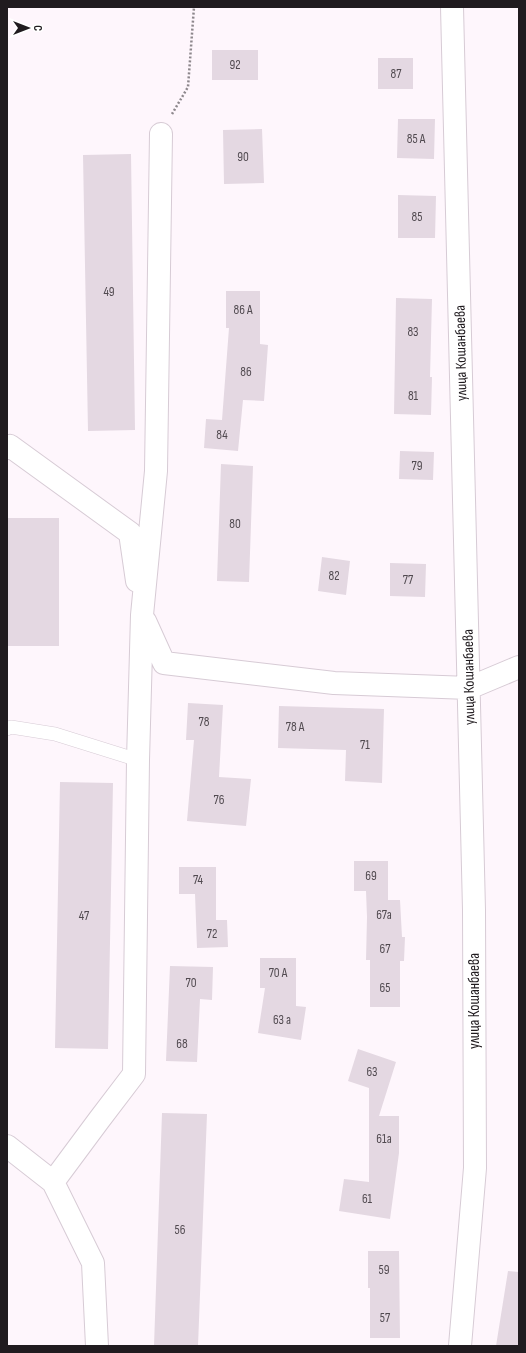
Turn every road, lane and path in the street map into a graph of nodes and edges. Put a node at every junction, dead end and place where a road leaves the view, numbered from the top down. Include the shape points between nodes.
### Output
1 (194, 7) edge
2 (452, 7) edge
3 (161, 134) joint
4 (7, 448) edge
5 (142, 615) junction
6 (519, 667) edge
7 (469, 688) junction
8 (7, 729) edge
9 (138, 760) junction
10 (7, 1146) edge
11 (53, 1182) junction
12 (98, 1346) edge
13 (460, 1346) edge

1 - 3 path via 188,87
2 - 7 street, улица Кошанбаева
3 - 5 street via 156,471
4 - 5 street via 10,446 130,533
5 - 7 street via 164,663 334,683
5 - 9 street
6 - 7 street
7 - 13 street, улица Кошанбаева via 474,910 475,1168
8 - 9 lane via 11,727 55,734
9 - 11 street via 134,1074
10 - 11 street
11 - 12 street via 93,1263

